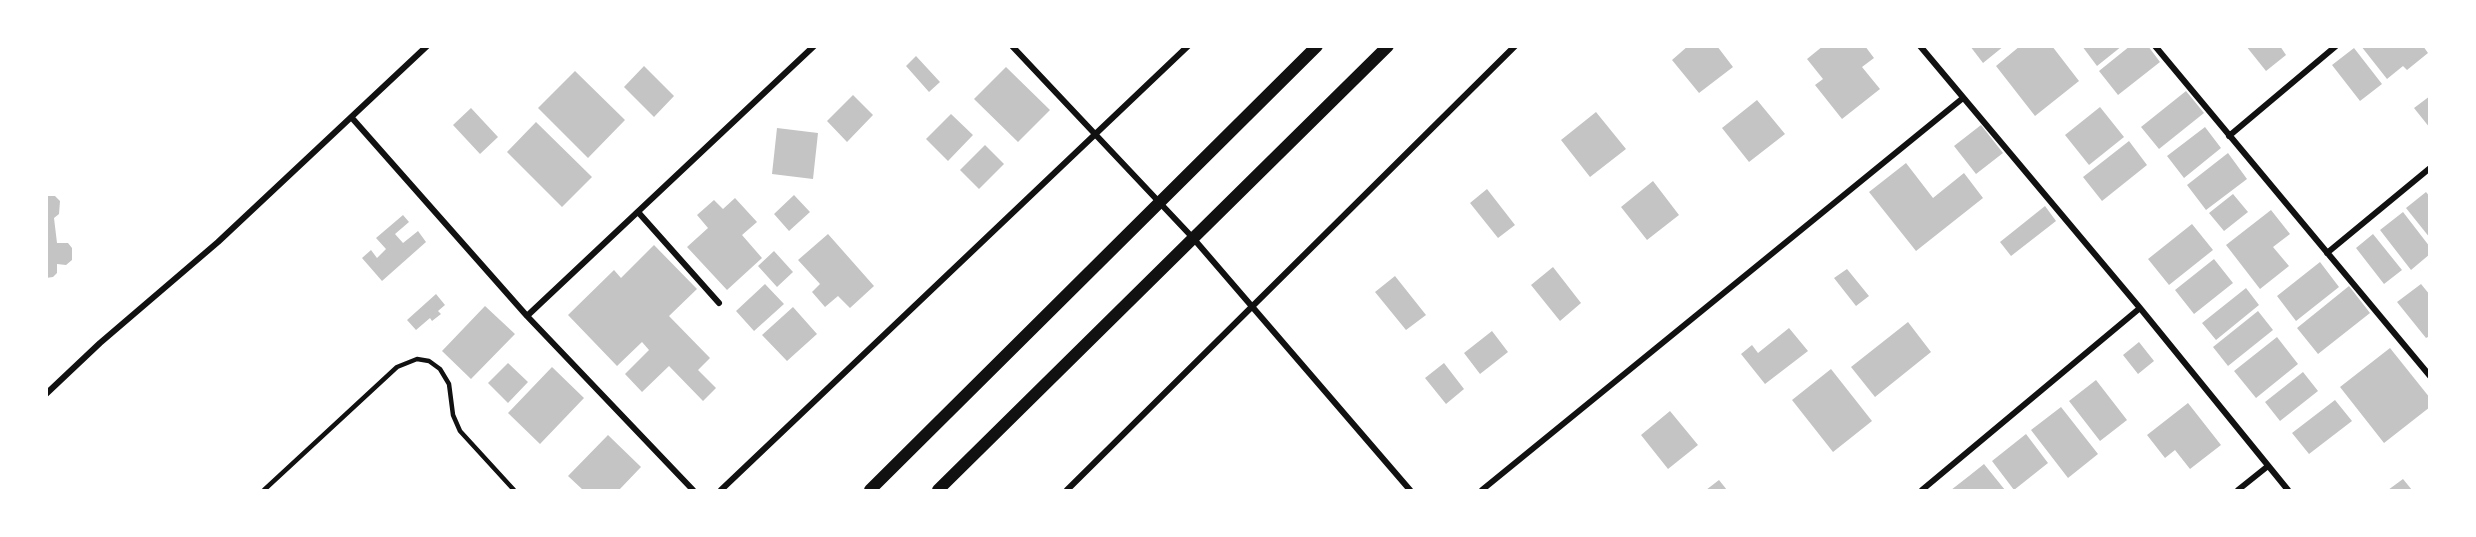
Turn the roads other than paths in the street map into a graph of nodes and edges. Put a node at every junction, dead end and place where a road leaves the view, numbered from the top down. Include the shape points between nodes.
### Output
1 (427, 46) edge
2 (814, 46) edge
3 (1012, 46) edge
4 (1188, 46) edge
5 (1317, 46) edge
6 (1388, 46) edge
7 (1515, 46) edge
8 (1920, 46) edge
9 (2155, 46) edge
10 (2336, 46) edge
11 (1963, 98) junction
12 (352, 118) junction
13 (1094, 136) junction
14 (2229, 136) junction
15 (2430, 168) edge
16 (1157, 203) junction
17 (638, 212) junction
18 (1193, 238) junction
19 (2327, 253) junction
20 (719, 303) dead end
21 (1253, 306) junction
22 (2140, 308) junction
23 (527, 316) junction
24 (2429, 373) edge
25 (46, 394) edge
26 (2268, 466) junction
27 (264, 490) edge
28 (514, 490) edge
29 (693, 490) edge
30 (721, 490) edge
31 (870, 490) edge
32 (938, 490) edge
33 (1067, 490) edge
34 (1410, 490) edge
35 (1482, 490) edge
36 (1922, 490) edge
37 (2238, 490) edge
38 (2288, 490) edge

1 - 12 street
2 - 17 street
3 - 13 street
4 - 13 street
5 - 16 main road
6 - 18 main road
7 - 21 street
8 - 11 street
9 - 14 street
10 - 14 street
11 - 22 street
11 - 35 street
12 - 23 street
12 - 25 street
13 - 16 street
13 - 30 street
14 - 19 street
15 - 19 street
16 - 18 street
16 - 31 main road
17 - 20 street
17 - 23 street
18 - 21 street
18 - 32 main road
19 - 24 street
21 - 33 street
21 - 34 street
22 - 26 street
22 - 36 street
23 - 29 street
26 - 37 street
26 - 38 street
27 - 28 lane via 397,367 417,359 429,361 445,376 460,431

